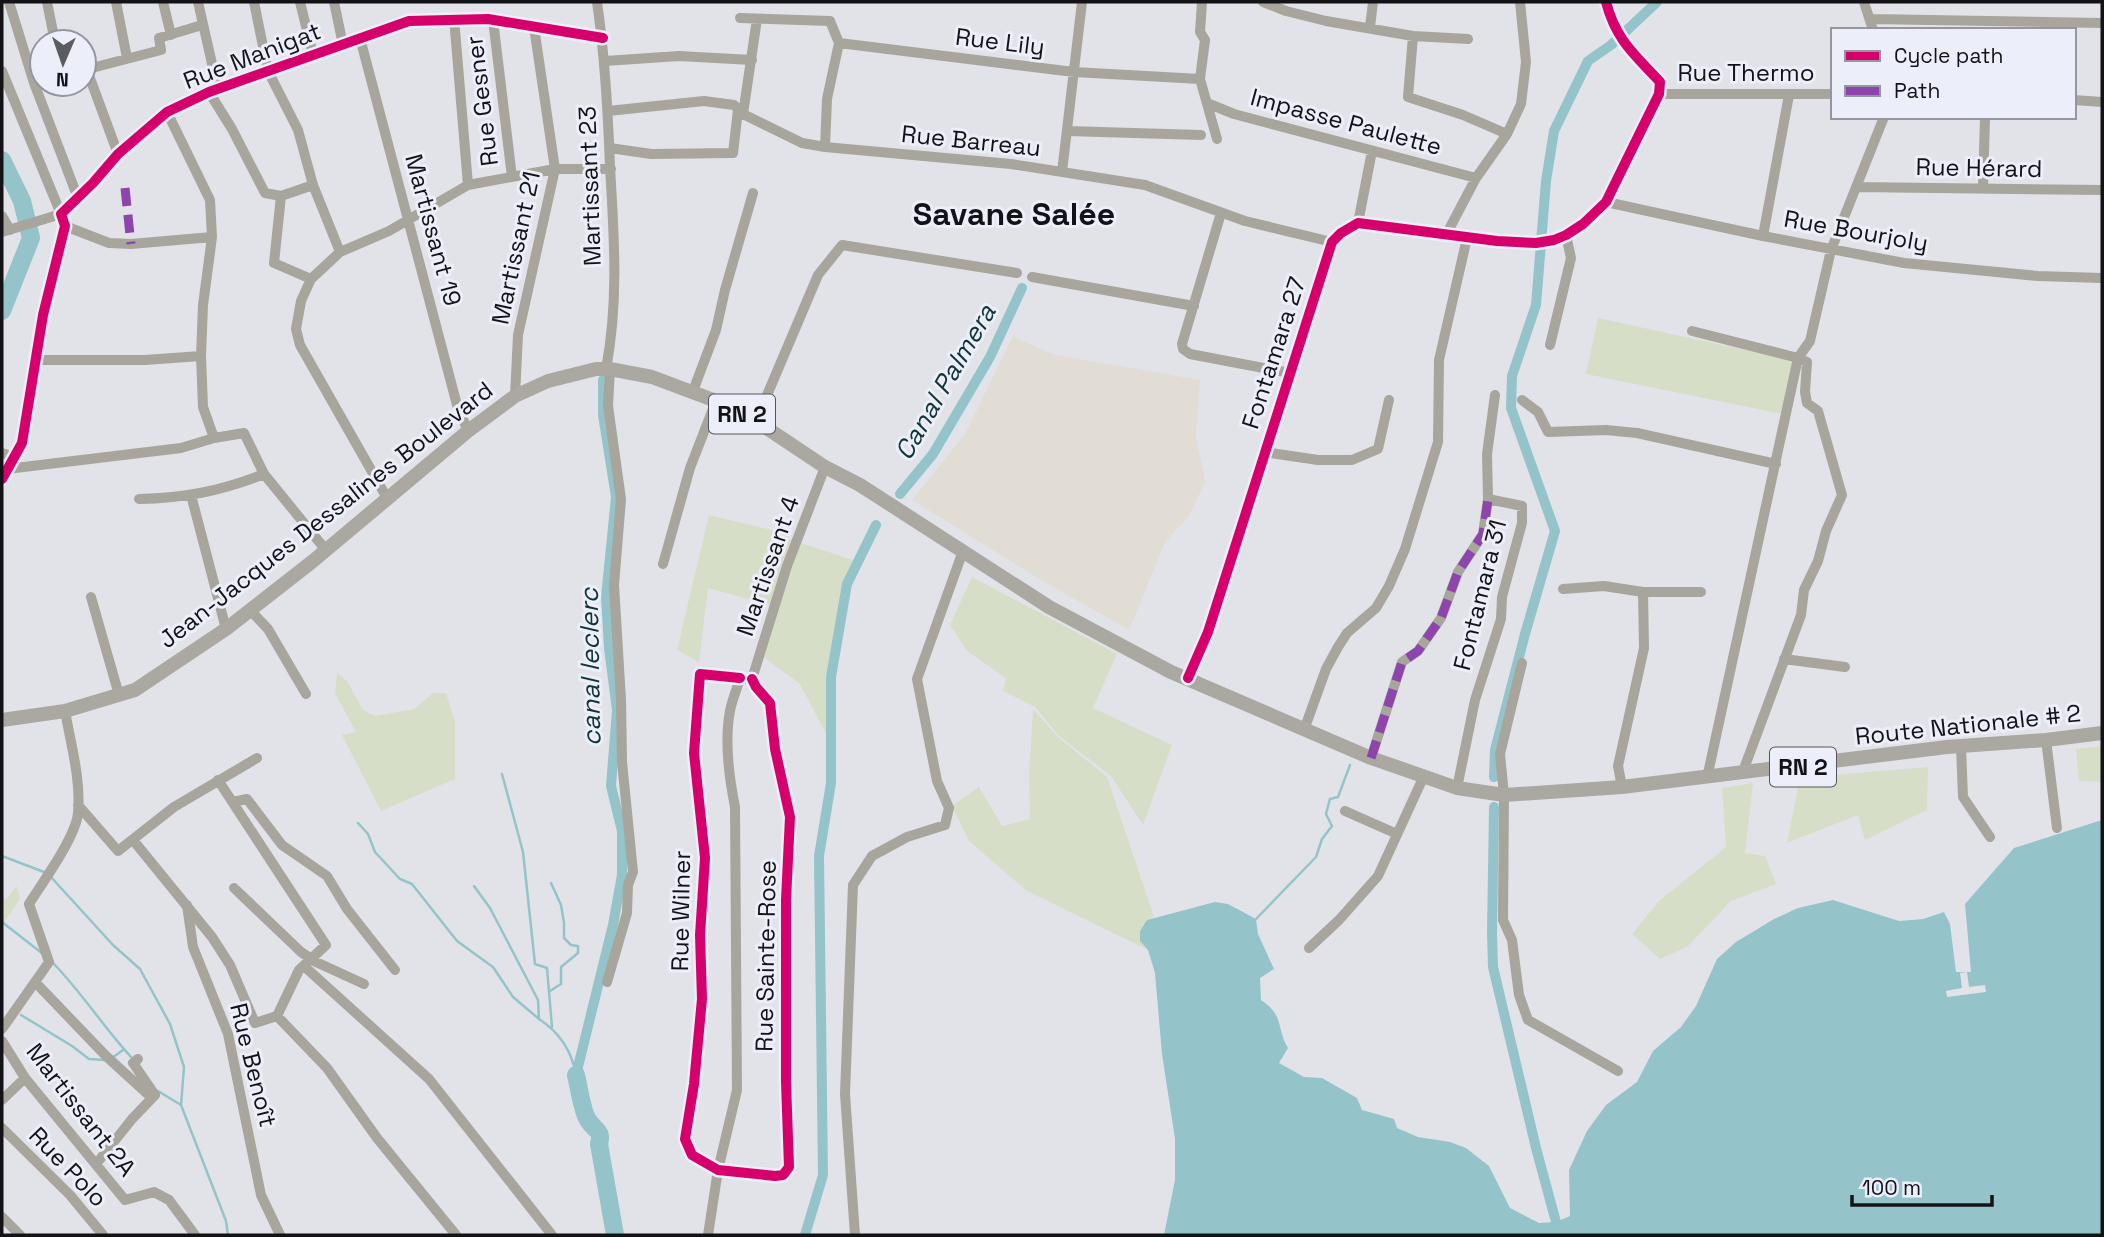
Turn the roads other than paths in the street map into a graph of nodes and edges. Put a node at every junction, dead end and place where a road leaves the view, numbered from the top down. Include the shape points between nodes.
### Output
1 (9, 2) edge
2 (47, 2) edge
3 (116, 2) edge
4 (163, 2) edge
5 (198, 2) edge
6 (254, 2) edge
7 (300, 2) edge
8 (334, 2) edge
9 (597, 2) edge
10 (1082, 2) edge
11 (1202, 2) edge
12 (1263, 2) edge
13 (1373, 2) edge
14 (1520, 2) edge
15 (1605, 2) edge
16 (1864, 2) edge
17 (454, 18) junction
18 (740, 18) dead end
19 (757, 19) junction
20 (493, 20) junction
21 (2102, 23) edge
22 (1872, 24) edge
23 (202, 25) junction
24 (534, 27) junction
25 (1370, 27) junction
26 (52, 28) edge
27 (171, 35) junction
28 (1413, 36) junction
29 (360, 38) junction
30 (603, 38) junction
31 (1468, 39) dead end
32 (839, 43) junction
33 (343, 45) junction
34 (28, 54) edge
35 (313, 55) junction
36 (127, 58) junction
37 (752, 60) junction
38 (605, 61) junction
39 (98, 66) edge
40 (2, 71) edge
41 (268, 71) junction
42 (1074, 72) junction
43 (1200, 79) junction
44 (213, 91) junction
45 (1659, 94) junction
46 (1831, 94) edge
47 (1789, 95) junction
48 (44, 98) edge
49 (96, 98) edge
50 (2076, 100) edge
51 (2102, 102) edge
52 (1207, 103) junction
53 (608, 111) junction
54 (167, 112) junction
55 (740, 112) junction
56 (1883, 119) edge
57 (1985, 119) edge
58 (1068, 131) junction
59 (1507, 134) junction
60 (1201, 135) dead end
61 (1217, 139) dead end
62 (825, 147) junction
63 (610, 148) junction
64 (1372, 151) junction
65 (118, 154) junction
66 (555, 169) junction
67 (611, 169) junction
68 (1062, 172) junction
69 (512, 177) junction
70 (1476, 178) junction
71 (313, 185) junction
72 (468, 186) junction
73 (1856, 187) junction
74 (1983, 188) junction
75 (2102, 190) edge
76 (753, 193) dead end
77 (281, 196) junction
78 (78, 198) junction
79 (1606, 202) junction
80 (1221, 213) junction
81 (61, 214) junction
82 (2, 216) edge
83 (409, 219) junction
84 (1358, 223) junction
85 (65, 226) junction
86 (6, 231) edge
87 (1446, 235) junction
88 (1566, 235) junction
89 (1763, 236) junction
90 (212, 237) junction
91 (1467, 238) junction
92 (1332, 242) junction
93 (1831, 250) junction
94 (340, 252) junction
95 (1017, 273) dead end
96 (1032, 277) dead end
97 (2102, 278) edge
98 (311, 279) junction
99 (1194, 306) junction
100 (1692, 331) dead end
101 (1550, 345) dead end
102 (201, 356) junction
103 (1798, 358) junction
104 (34, 360) junction
105 (608, 369) junction
106 (1290, 373) junction
107 (693, 391) junction
108 (515, 396) junction
109 (1495, 396) dead end
110 (1389, 400) dead end
111 (1522, 400) dead end
112 (716, 401) junction
113 (757, 421) junction
114 (468, 431) junction
115 (214, 438) junction
116 (1264, 452) junction
117 (2, 453) edge
118 (14, 457) junction
119 (1776, 464) junction
120 (825, 467) junction
121 (8, 469) junction
122 (264, 474) junction
123 (2, 479) edge
124 (191, 495) junction
125 (387, 498) junction
126 (139, 499) dead end
127 (1488, 499) junction
128 (325, 549) junction
129 (963, 551) junction
130 (663, 564) dead end
131 (1563, 589) dead end
132 (1643, 592) junction
133 (1701, 592) dead end
134 (91, 597) dead end
135 (250, 610) junction
136 (226, 629) junction
137 (1784, 659) junction
138 (1522, 663) dead end
139 (1845, 667) dead end
140 (740, 678) junction
141 (1188, 678) junction
142 (752, 679) junction
143 (306, 694) dead end
144 (118, 695) junction
145 (65, 711) junction
146 (2, 720) edge
147 (1304, 730) junction
148 (2102, 733) edge
149 (2046, 740) junction
150 (1961, 747) junction
151 (257, 758) dead end
152 (1371, 758) junction
153 (1742, 774) junction
154 (1423, 778) junction
155 (1707, 778) junction
156 (218, 780) junction
157 (1457, 788) junction
158 (1622, 788) junction
159 (1504, 795) junction
160 (233, 802) junction
161 (77, 804) junction
162 (1345, 811) dead end
163 (2057, 828) dead end
164 (1397, 834) junction
165 (1990, 837) dead end
166 (133, 840) junction
167 (234, 888) dead end
168 (187, 905) junction
169 (1308, 948) dead end
170 (307, 962) junction
171 (395, 970) dead end
172 (35, 982) junction
173 (607, 982) dead end
174 (364, 984) dead end
175 (277, 1016) junction
176 (2, 1029) edge
177 (2, 1041) edge
178 (135, 1061) dead end
179 (1618, 1071) dead end
180 (25, 1078) junction
181 (152, 1098) junction
182 (2, 1100) edge
183 (2, 1128) edge
184 (97, 1163) junction
185 (718, 1170) junction
186 (2, 1217) edge
187 (190, 1234) edge
188 (20, 1235) edge
189 (103, 1235) edge
190 (280, 1235) edge
191 (457, 1235) edge
192 (552, 1235) edge
193 (708, 1235) edge
194 (855, 1235) edge

1 - 34 street
2 - 26 street
3 - 36 street
4 - 27 street
5 - 23 street
6 - 41 street
7 - 35 street
8 - 33 street
9 - 30 street, Martissant 23
10 - 42 street
11 - 43 street via 1200,32 1205,40
12 - 25 street via 1286,11
13 - 25 street
14 - 59 street via 1526,62 1521,104
15 - 45 street via 1624,43 1660,82
16 - 22 street
17 - 20 street, Rue Manigat
17 - 29 street, Rue Manigat via 409,21
17 - 72 street
18 - 19 street
19 - 32 street via 830,21
19 - 37 street
20 - 24 street, Rue Manigat
20 - 69 street, Rue Gesner
21 - 22 street
23 - 27 street
23 - 44 street
24 - 30 street, Rue Manigat
24 - 66 street, Martissant 21
25 - 28 street
27 - 36 street via 159,38 161,50
28 - 31 street
28 - 59 street via 1408,97
29 - 33 street, Rue Manigat
29 - 83 street, Martissant 19
30 - 38 street, Martissant 23
32 - 42 street, Rue Lily
32 - 62 street via 827,99
33 - 35 street, Rue Manigat
35 - 41 street, Rue Manigat
36 - 39 street
37 - 38 street via 679,56
37 - 55 street
38 - 53 street, Martissant 23
40 - 81 street
41 - 44 street, Rue Manigat
41 - 71 street via 298,130
42 - 43 street, Rue Lily
42 - 58 street
43 - 52 street
44 - 54 street, Rue Manigat
44 - 77 street via 265,193
45 - 47 street, Rue Thermo
45 - 79 street
46 - 47 street, Rue Thermo
47 - 89 street
48 - 78 street
49 - 65 street
50 - 51 street
52 - 61 street
52 - 64 street, Impasse Paulette
53 - 55 street, Rue Barreau via 704,101 734,105
53 - 63 street, Martissant 23
54 - 65 street, Rue Manigat
54 - 90 street via 210,200
55 - 62 street, Rue Barreau via 802,143
55 - 63 street via 733,153 651,154
56 - 73 street
57 - 74 street
58 - 60 street
58 - 68 street
59 - 70 street
62 - 68 street, Rue Barreau
63 - 67 street, Martissant 23
64 - 70 street, Impasse Paulette
64 - 84 street
65 - 78 street, Rue Manigat
66 - 67 street
66 - 69 street
66 - 108 street, Martissant 21 via 518,335
67 - 105 street, Martissant 23 via 616,257
68 - 80 street, Rue Barreau via 1145,185
69 - 72 street
70 - 87 street
71 - 77 street
71 - 94 street
72 - 83 street
73 - 74 street, Rue Hérard
73 - 93 street
74 - 75 street, Rue Hérard
76 - 107 street via 716,330
77 - 98 street via 274,263
78 - 81 street, Rue Manigat
79 - 88 street
79 - 89 street, Rue Bourjoly
80 - 92 street, Rue Barreau
80 - 99 street
81 - 85 street
81 - 86 street
82 - 86 street
83 - 94 street
83 - 114 street, Martissant 19 via 457,405
84 - 87 street
84 - 92 street
85 - 90 street via 109,243
85 - 104 street
87 - 91 street
88 - 91 street via 1536,243
88 - 101 street via 1571,258
89 - 93 street, Rue Bourjoly
90 - 102 street
91 - 147 street via 1439,360 1438,442 1405,549 1376,608 1347,633 1332,658
92 - 106 street, Fontamara 27
93 - 97 street, Rue Bourjoly via 1917,264
93 - 103 street via 1810,341
94 - 98 street
95 - 113 street via 842,245 818,275
96 - 99 street
98 - 125 street via 297,314 300,345
99 - 106 street via 1182,344 1185,352
100 - 103 street
102 - 104 street
102 - 115 street via 203,407
103 - 119 street
103 - 137 street via 1807,362 1807,403 1818,411 1842,495 1804,590 1803,607
104 - 118 street via 30,407
105 - 107 main road, Jean-Jacques Dessalines Boulevard / RN 2
105 - 108 main road, Jean-Jacques Dessalines Boulevard / RN 2 via 580,371
105 - 173 street, Martissant 23 via 608,406 621,499 614,585 622,762 633,872 627,914
106 - 116 street, Fontamara 27
107 - 112 main road, Jean-Jacques Dessalines Boulevard / RN 2
108 - 114 main road, Jean-Jacques Dessalines Boulevard / RN 2
109 - 127 street, Fontamara 31 via 1487,454
110 - 116 street via 1378,449 1352,460
111 - 119 street via 1538,412 1548,432 1637,433
112 - 113 main road, Jean-Jacques Dessalines Boulevard / RN 2
112 - 130 street via 690,468
113 - 120 main road, Jean-Jacques Dessalines Boulevard / RN 2
114 - 125 main road, Jean-Jacques Dessalines Boulevard / RN 2
115 - 121 street via 181,448
115 - 122 street via 244,433
116 - 141 street, Fontamara 27 via 1208,632
117 - 118 street
118 - 121 street
119 - 155 street
120 - 129 main road, Jean-Jacques Dessalines Boulevard / RN 2
120 - 142 street, Martissant 4 via 787,566
121 - 123 street
122 - 124 street
122 - 128 street
124 - 126 street
124 - 136 street
125 - 128 main road, Jean-Jacques Dessalines Boulevard / RN 2
127 - 152 street via 1483,534 1458,572 1441,618 1418,651 1402,662
127 - 157 street, Fontamara 31 via 1522,506 1522,523
128 - 135 main road, Jean-Jacques Dessalines Boulevard / RN 2
129 - 141 main road, Jean-Jacques Dessalines Boulevard / RN 2 via 1049,607
129 - 194 street via 917,679 937,782 949,808 945,825 907,837 872,856 853,885 845,1094
131 - 132 street via 1604,586
132 - 133 street
132 - 158 street via 1644,648 1618,766
134 - 144 street
135 - 136 main road, Jean-Jacques Dessalines Boulevard / RN 2
135 - 143 street via 268,629
136 - 144 main road, Jean-Jacques Dessalines Boulevard / RN 2 via 135,690
137 - 139 street
137 - 153 street
138 - 159 street via 1500,754
140 - 142 street
140 - 185 street via 727,734 735,807 737,1090
140 - 185 street, Rue Wilner via 700,674 694,753 705,858 700,1024 685,1139 692,1155
141 - 147 main road, Jean-Jacques Dessalines Boulevard / RN 2
142 - 185 street, Rue Sainte-Rose via 770,703 790,817 786,900 789,1167 775,1177
144 - 145 main road, Jean-Jacques Dessalines Boulevard / RN 2
145 - 146 main road, Jean-Jacques Dessalines Boulevard / RN 2
145 - 161 street, Martissant 2A via 78,779
147 - 152 main road, Jean-Jacques Dessalines Boulevard / RN 2
148 - 149 main road, Route Nationale # 2 / RN 2
149 - 150 main road, Route Nationale # 2 / RN 2
149 - 163 street
150 - 153 main road, Route Nationale # 2 / RN 2
150 - 165 street via 1963,797
151 - 156 street
152 - 154 main road, Jean-Jacques Dessalines Boulevard / RN 2
153 - 155 main road, Route Nationale # 2 / RN 2
154 - 157 main road, Jean-Jacques Dessalines Boulevard / RN 2
154 - 164 street
155 - 158 main road, Route Nationale # 2 / RN 2
156 - 160 street
156 - 166 street
157 - 159 main road, Jean-Jacques Dessalines Boulevard / RN 2
158 - 159 main road, Route Nationale # 2 / RN 2
159 - 179 street via 1503,920 1513,940 1519,995 1528,1020
160 - 170 street via 326,944
160 - 171 street via 247,799 282,845 327,876
161 - 166 street via 118,851
161 - 172 street, Martissant 2A via 78,815 67,841 29,904 49,961
162 - 164 street
164 - 169 street via 1378,876
166 - 168 street
167 - 170 street
168 - 175 street via 230,965 255,1023
168 - 190 street, Rue Benoît via 193,947 228,1034 261,1195
170 - 174 street
170 - 175 street
170 - 192 street via 429,1079
172 - 176 street, Martissant 2A
172 - 181 street
175 - 191 street via 327,1068 377,1138
177 - 180 street, Martissant 2A
178 - 181 street via 155,1095
180 - 182 street
180 - 184 street, Martissant 2A
181 - 184 street
183 - 189 street, Rue Polo
184 - 187 street, Martissant 2A via 125,1199 154,1192 169,1200
185 - 193 street
186 - 188 street

